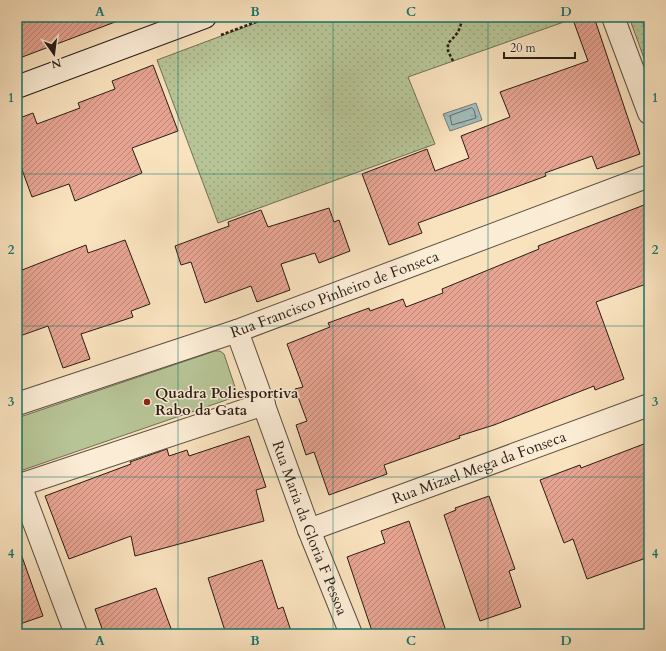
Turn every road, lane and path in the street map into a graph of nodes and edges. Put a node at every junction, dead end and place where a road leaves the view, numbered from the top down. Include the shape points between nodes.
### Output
1 (205, 17) edge
2 (462, 17) edge
3 (613, 17) edge
4 (453, 61) dead end
5 (17, 87) edge
6 (649, 113) edge
7 (649, 176) edge
8 (237, 331) junction
9 (17, 404) edge
10 (264, 404) junction
11 (649, 405) edge
12 (18, 485) edge
13 (309, 530) junction
14 (76, 634) edge
15 (351, 634) edge

1 - 5 street
2 - 4 path via 458,34 448,43 448,52
3 - 6 street
7 - 8 street, Rua Francisco Pinheiro de Fonseca
8 - 9 street, Rua Francisco Pinheiro de Fonseca
8 - 10 street, Rua Maria da Gloria F Pessoa
10 - 12 street
10 - 13 street, Rua Maria da Gloria F Pessoa
11 - 13 street, Rua Mizael Mega da Fonseca
12 - 14 street
13 - 15 street, Rua Maria da Gloria F Pessoa

